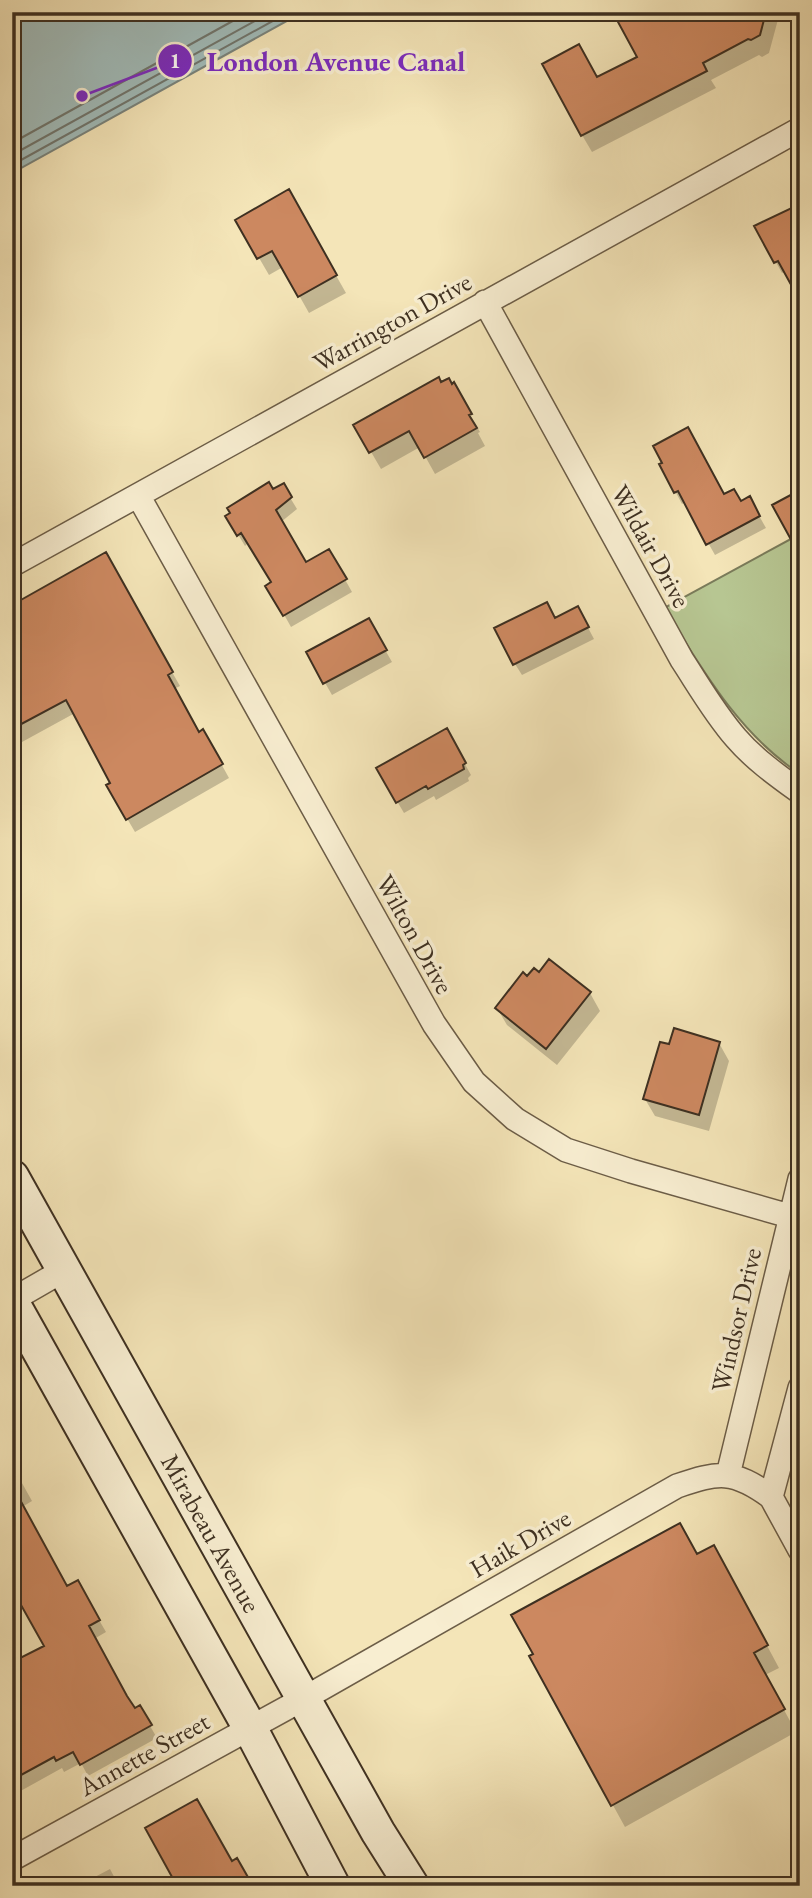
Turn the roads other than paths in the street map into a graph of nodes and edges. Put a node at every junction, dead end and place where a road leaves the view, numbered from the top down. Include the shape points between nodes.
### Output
1 (800, 129) edge
2 (485, 302) junction
3 (139, 497) junction
4 (12, 565) edge
5 (800, 792) edge
6 (12, 1177) edge
7 (800, 1179) edge
8 (794, 1218) edge
9 (64, 1270) junction
10 (12, 1301) edge
11 (800, 1388) edge
12 (728, 1475) junction
13 (771, 1497) junction
14 (800, 1550) edge
15 (303, 1699) junction
16 (250, 1728) junction
17 (12, 1859) edge
18 (333, 1886) edge
19 (412, 1886) edge

1 - 2 street, Warrington Drive
2 - 3 street, Warrington Drive
2 - 5 street, Wildair Drive via 701,690 737,739
3 - 4 street, Warrington Drive
3 - 8 street, Wilton Drive via 434,1024 474,1082 515,1119 566,1150
6 - 9 street, Mirabeau Avenue
7 - 8 street, Windsor Drive
8 - 12 street, Windsor Drive
9 - 10 street
9 - 15 street, Mirabeau Avenue
10 - 16 street
11 - 13 street
12 - 13 street
12 - 15 street, Haik Drive via 709,1475 677,1486
13 - 14 street
15 - 16 street, Annette Street
15 - 19 street, Mirabeau Avenue
16 - 17 street, Annette Street
16 - 18 street

